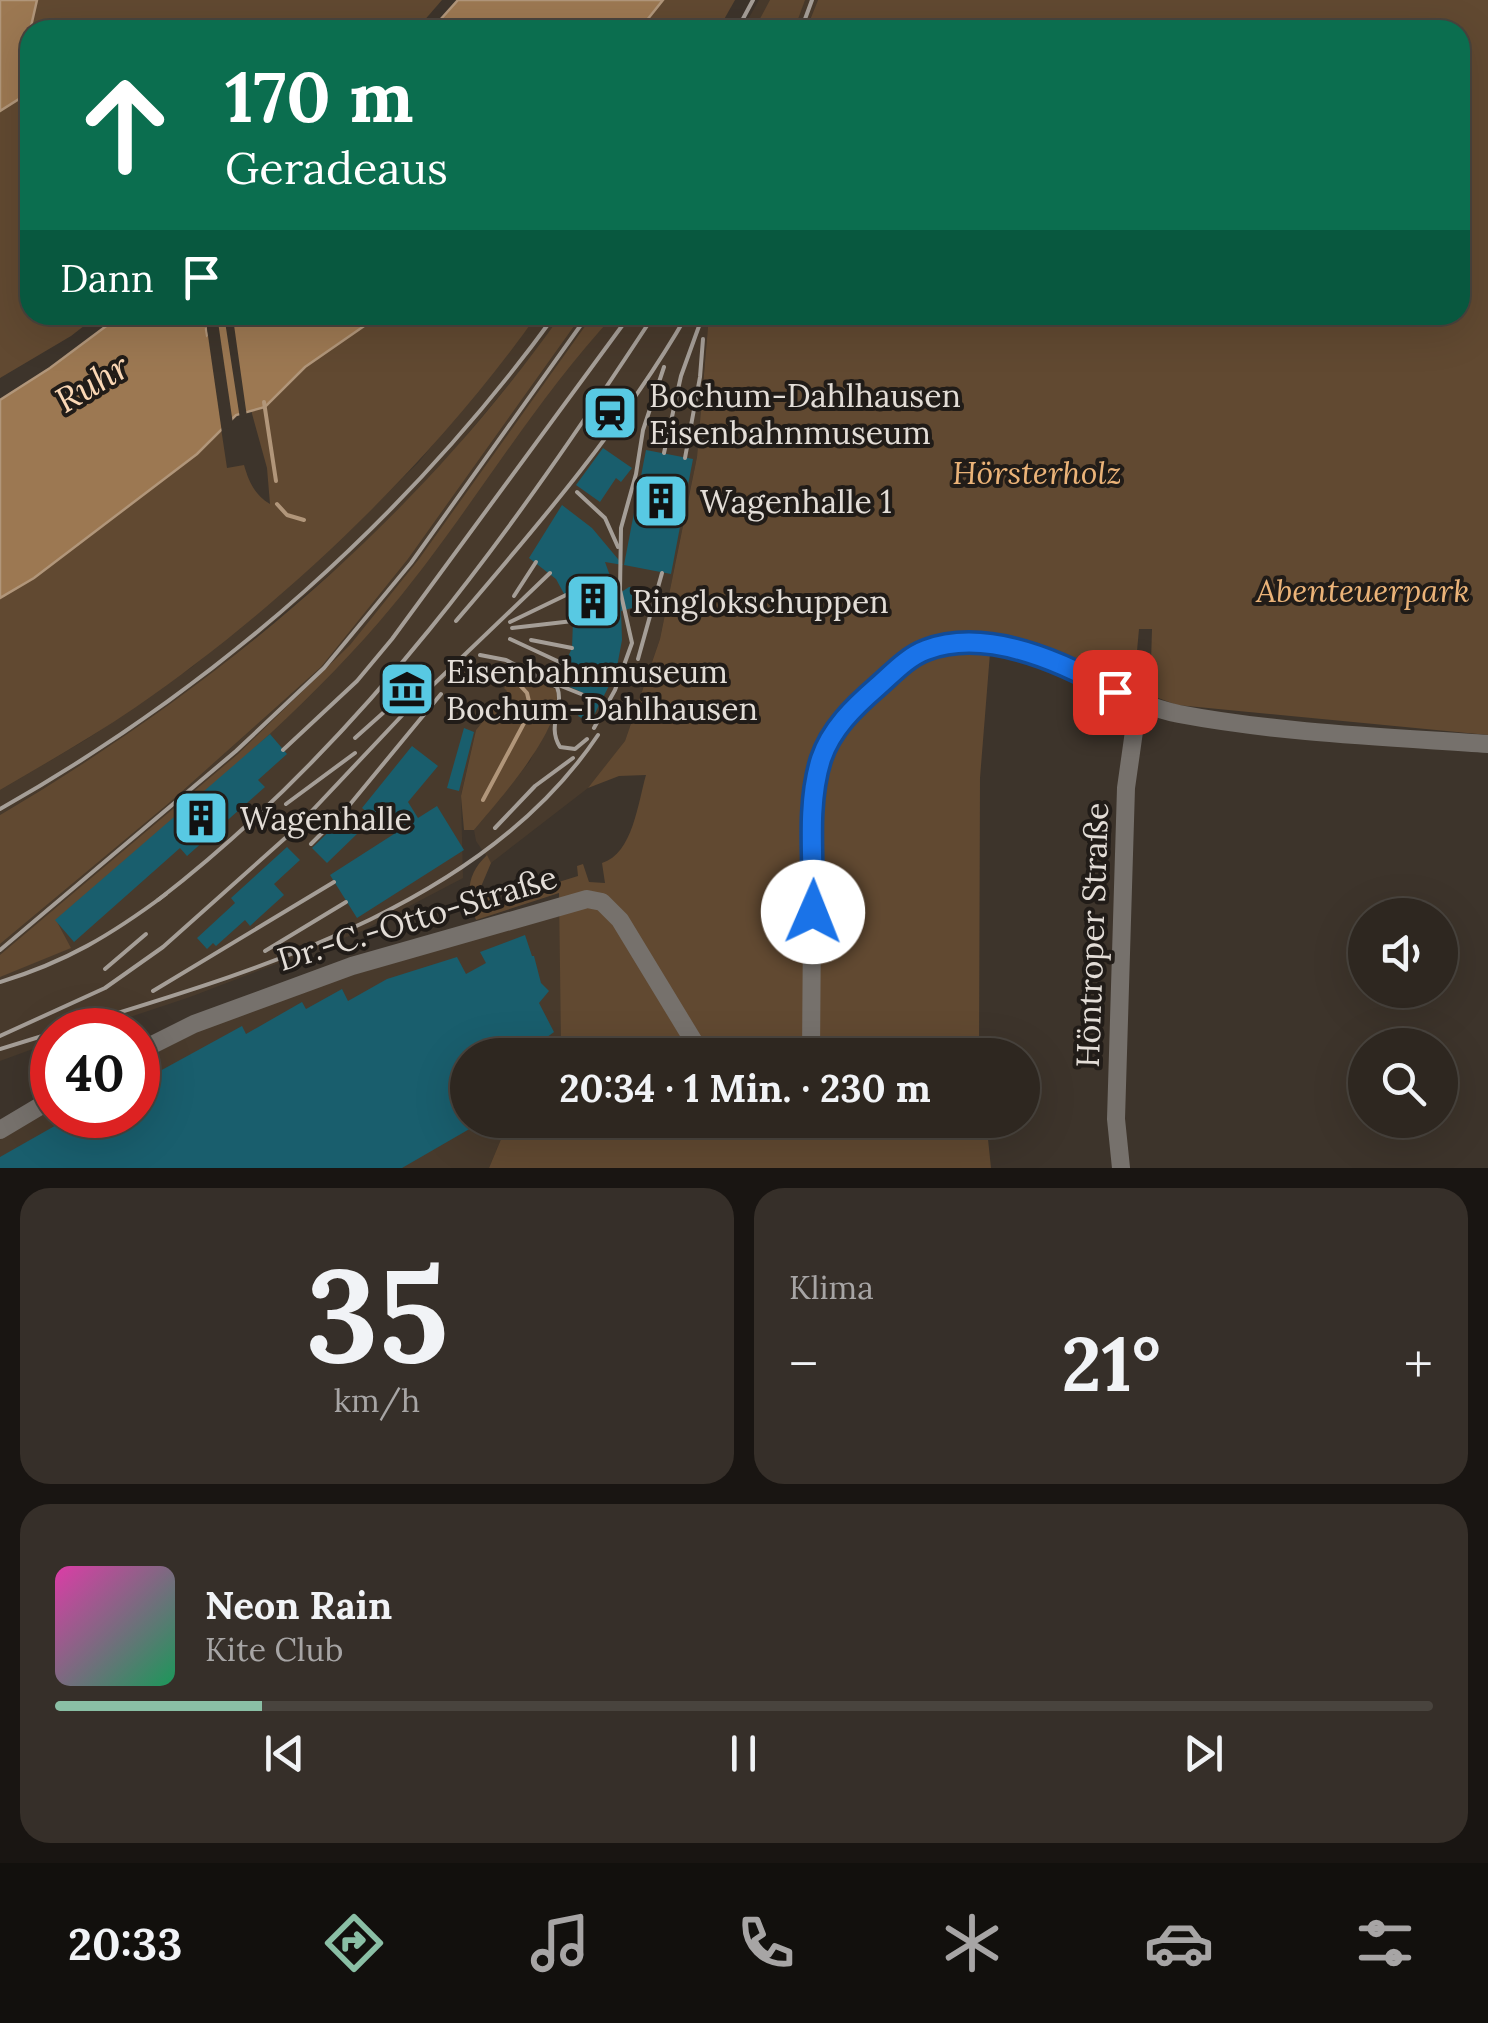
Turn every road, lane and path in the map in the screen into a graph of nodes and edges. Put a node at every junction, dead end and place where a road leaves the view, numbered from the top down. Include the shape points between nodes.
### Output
1 (1138, 704) junction
2 (1488, 744) edge
3 (692, 1038) edge
4 (811, 1038) edge
5 (160, 1041) edge
6 (30, 1112) edge
7 (0, 1130) edge
8 (1121, 1168) edge

1 - 2 street via 1214,720
1 - 4 street via 1061,664 991,646 947,644 922,651 851,710 828,742 814,792
1 - 8 street, Höntroper Straße via 1126,788 1116,1119
3 - 5 street, Dr.-C.-Otto-Straße via 620,920 602,902 586,899 352,966
6 - 7 street

